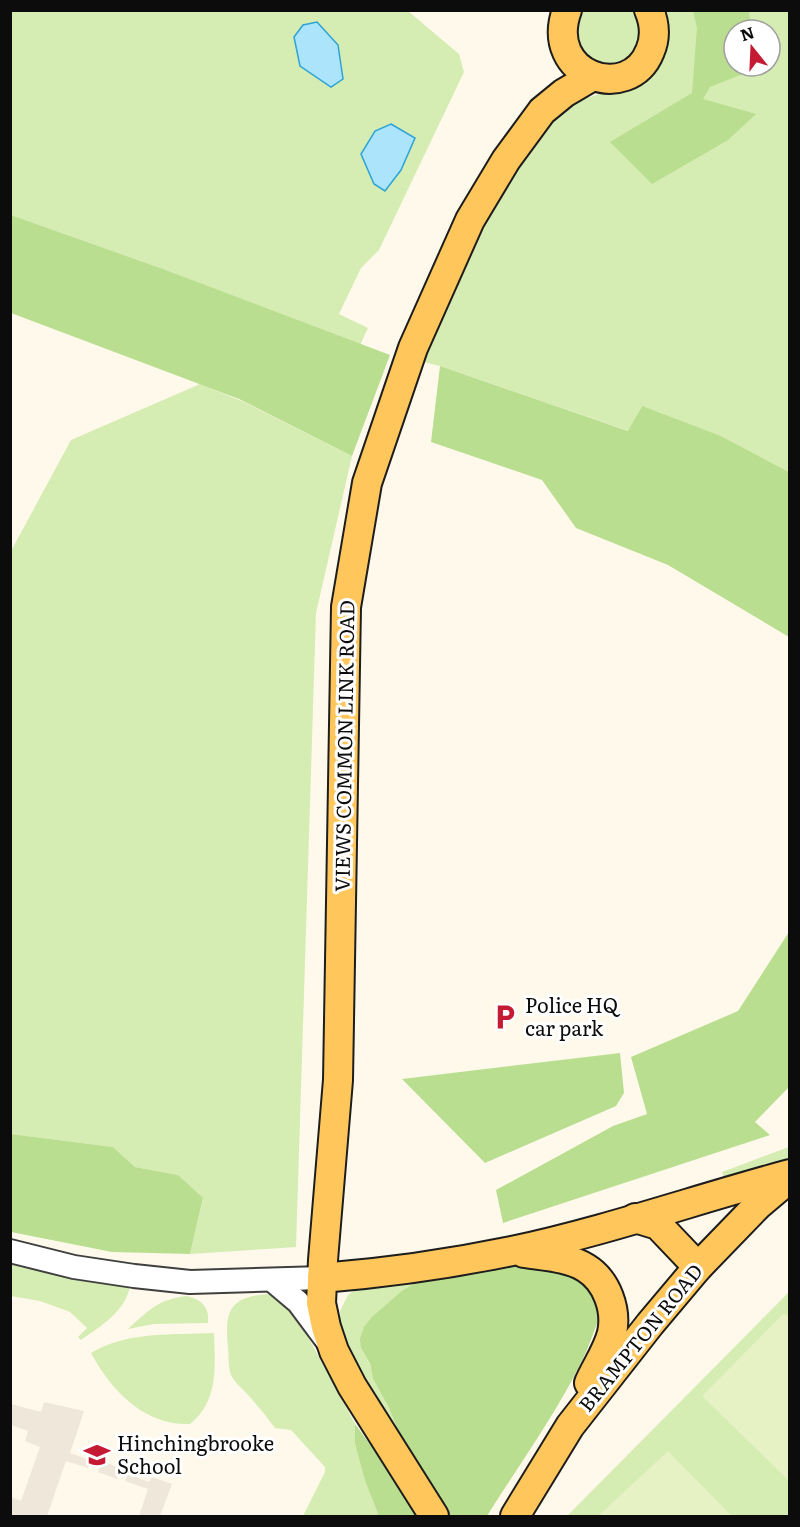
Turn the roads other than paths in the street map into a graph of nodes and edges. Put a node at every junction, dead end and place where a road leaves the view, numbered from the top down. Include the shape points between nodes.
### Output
1 (544, 10) edge
2 (649, 10) edge
3 (564, 32) edge
4 (592, 76) junction
5 (542, 111) junction
6 (789, 1176) edge
7 (635, 1218) junction
8 (10, 1251) edge
9 (511, 1251) junction
10 (698, 1267) junction
11 (322, 1278) junction
12 (272, 1280) junction
13 (334, 1351) junction
14 (570, 1426) junction
15 (434, 1516) edge
16 (515, 1516) edge

1 - 3 main road
2 - 4 main road via 654,43 648,57 623,76
3 - 4 main road via 571,60
3 - 5 main road, VIEWS COMMON LINK ROAD
4 - 5 main road, VIEWS COMMON LINK ROAD
5 - 11 main road, VIEWS COMMON LINK ROAD via 506,160 470,220 413,348 367,483 346,607 338,1080
6 - 7 main road
6 - 10 main road, BRAMPTON ROAD
7 - 9 main road
7 - 10 main road via 658,1225
8 - 12 street via 74,1267 134,1276 190,1282
9 - 11 main road via 425,1267
9 - 14 main road via 559,1258 586,1268 610,1298 614,1319 611,1336
10 - 14 main road, BRAMPTON ROAD
11 - 12 street
11 - 13 main road, VIEWS COMMON LINK ROAD via 321,1303
12 - 13 street via 298,1302
13 - 15 main road, VIEWS COMMON LINK ROAD
14 - 16 main road, BRAMPTON ROAD

